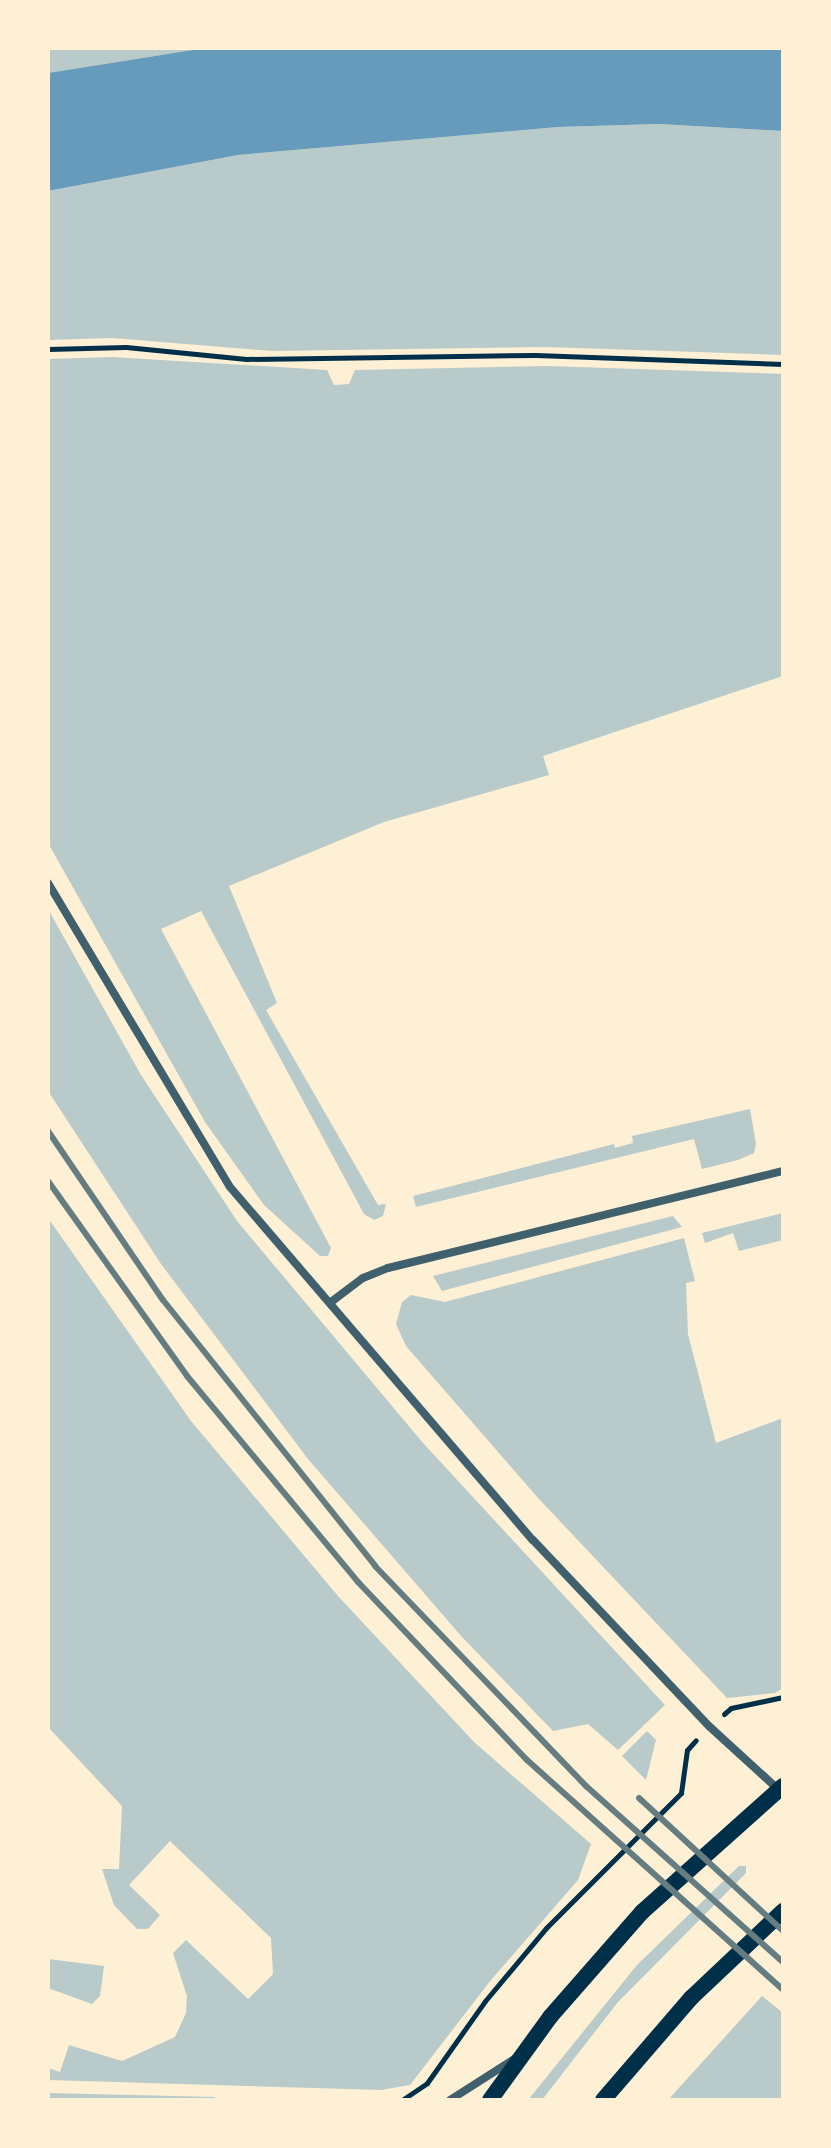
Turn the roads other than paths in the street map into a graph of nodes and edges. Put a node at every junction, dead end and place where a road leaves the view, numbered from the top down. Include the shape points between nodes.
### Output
1 (48, 883) edge
2 (783, 1171) edge
3 (331, 1302) junction
4 (781, 1790) edge
5 (783, 1911) edge
6 (522, 2054) junction
7 (450, 2100) edge
8 (490, 2100) edge
9 (603, 2100) edge

1 - 3 street via 201,1145
2 - 3 street via 388,1268 363,1278
3 - 4 street via 533,1540 710,1727
4 - 6 main road via 642,1912
5 - 9 main road via 691,1998
6 - 7 street
6 - 8 main road

